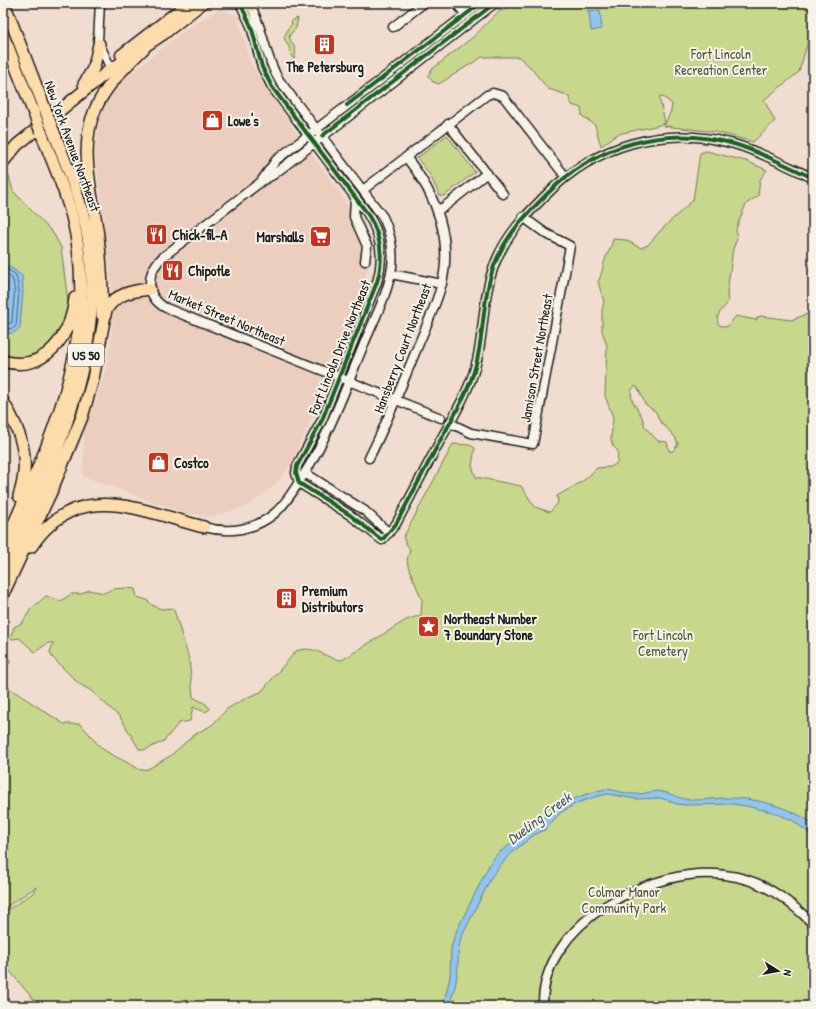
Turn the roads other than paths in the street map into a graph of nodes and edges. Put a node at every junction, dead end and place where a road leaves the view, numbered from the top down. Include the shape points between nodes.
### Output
1 (4, 3) edge
2 (100, 3) edge
3 (188, 3) edge
4 (203, 3) edge
5 (212, 3) edge
6 (240, 3) edge
7 (424, 3) edge
8 (456, 3) edge
9 (481, 3) edge
10 (495, 3) edge
11 (250, 4) edge
12 (466, 15) junction
13 (393, 27) dead end
14 (3, 34) edge
15 (164, 34) junction
16 (99, 44) junction
17 (144, 48) junction
18 (110, 67) junction
19 (84, 84) junction
20 (379, 87) junction
21 (102, 97) junction
22 (448, 124) junction
23 (316, 129) junction
24 (308, 135) junction
25 (322, 136) junction
26 (313, 143) junction
27 (3, 151) edge
28 (406, 157) junction
29 (3, 162) edge
30 (486, 173) junction
31 (565, 176) junction
32 (813, 178) edge
33 (262, 181) junction
34 (363, 190) junction
35 (503, 194) dead end
36 (355, 198) junction
37 (437, 210) junction
38 (71, 212) junction
39 (523, 218) junction
40 (365, 260) dead end
41 (391, 274) junction
42 (442, 284) junction
43 (150, 289) junction
44 (102, 328) junction
45 (3, 361) edge
46 (338, 377) junction
47 (349, 381) junction
48 (396, 400) junction
49 (3, 402) edge
50 (441, 418) dead end
51 (450, 423) junction
52 (369, 458) dead end
53 (304, 473) junction
54 (299, 483) junction
55 (204, 528) joint
56 (389, 533) junction
57 (3, 543) edge
58 (3, 549) edge
59 (3, 576) edge
60 (3, 594) edge
61 (813, 924) edge
62 (543, 1006) edge

1 - 59 highway, New York Avenue Northeast / US 50, bridge via 74,187 88,238 91,288 88,340 82,375 70,416
2 - 16 street
3 - 18 main road
4 - 15 main road
5 - 15 main road via 183,26
6 - 24 street, Fort Lincoln Drive Northeast via 248,18 268,81
7 - 13 street
8 - 12 street
9 - 12 street
10 - 20 street
11 - 23 street, Fort Lincoln Drive Northeast via 258,20 276,75
12 - 20 street
14 - 38 highway, New York Avenue Northeast / US 50, bridge
15 - 17 main road
16 - 18 street
16 - 19 highway via 94,68
17 - 18 main road
17 - 21 highway
18 - 19 highway
18 - 21 highway via 111,76
18 - 29 highway via 17,146
19 - 27 highway
20 - 23 street
20 - 25 street
21 - 44 highway via 91,120 87,149 102,269
22 - 28 street
22 - 30 street
22 - 31 street via 487,95 500,94
23 - 24 street
23 - 25 street, Fort Lincoln Drive Northeast
24 - 26 street, Fort Lincoln Drive Northeast
24 - 33 street, Market Street Northeast via 273,162
25 - 26 street
25 - 34 street, Fort Lincoln Drive Northeast
26 - 33 street, Market Street Northeast
26 - 36 street, Fort Lincoln Drive Northeast
28 - 34 street
28 - 37 street, Hansberry Court Northeast via 426,184
30 - 35 street
30 - 37 street
31 - 32 street via 593,158 622,146 651,138 685,136 736,145
31 - 39 street
33 - 43 street, Market Street Northeast via 158,261 151,273
34 - 41 street, Fort Lincoln Drive Northeast via 380,212 387,227 392,251
36 - 40 street via 354,217 367,246
36 - 46 street, Fort Lincoln Drive Northeast via 376,229 381,264 377,282
37 - 42 street, Hansberry Court Northeast via 444,250
38 - 45 highway via 75,292 68,325 57,345 44,356 28,363
38 - 58 highway, New York Avenue Northeast / US 50 via 78,246 81,281 80,320 74,362 56,424
39 - 51 street via 507,240 493,270 486,294 476,367 464,398
39 - 51 street, Jamison Street Northeast via 570,246 533,444 471,432
41 - 42 street
41 - 47 street, Fort Lincoln Drive Northeast
42 - 48 street, Hansberry Court Northeast
43 - 44 highway via 116,298 106,310
43 - 46 street, Market Street Northeast via 158,302 169,310
44 - 60 highway via 94,379 82,417 51,492
46 - 47 street, Market Street Northeast
46 - 54 street, Fort Lincoln Drive Northeast via 320,425 297,466
47 - 48 street, Market Street Northeast
47 - 53 street, Fort Lincoln Drive Northeast via 328,432
48 - 50 street, Market Street Northeast
48 - 52 street, Hansberry Court Northeast
49 - 57 highway via 18,430 25,461 22,487
51 - 56 street
53 - 54 street, Fort Lincoln Drive Northeast
53 - 56 street via 365,511
54 - 55 street, Fort Lincoln Drive Northeast via 280,508 258,524 227,531
54 - 56 street via 356,519 382,540
55 - 60 highway via 117,504 98,504 80,508 59,519 37,539
61 - 62 street via 782,896 751,880 712,873 667,880 614,901 578,927 563,944 553,962

